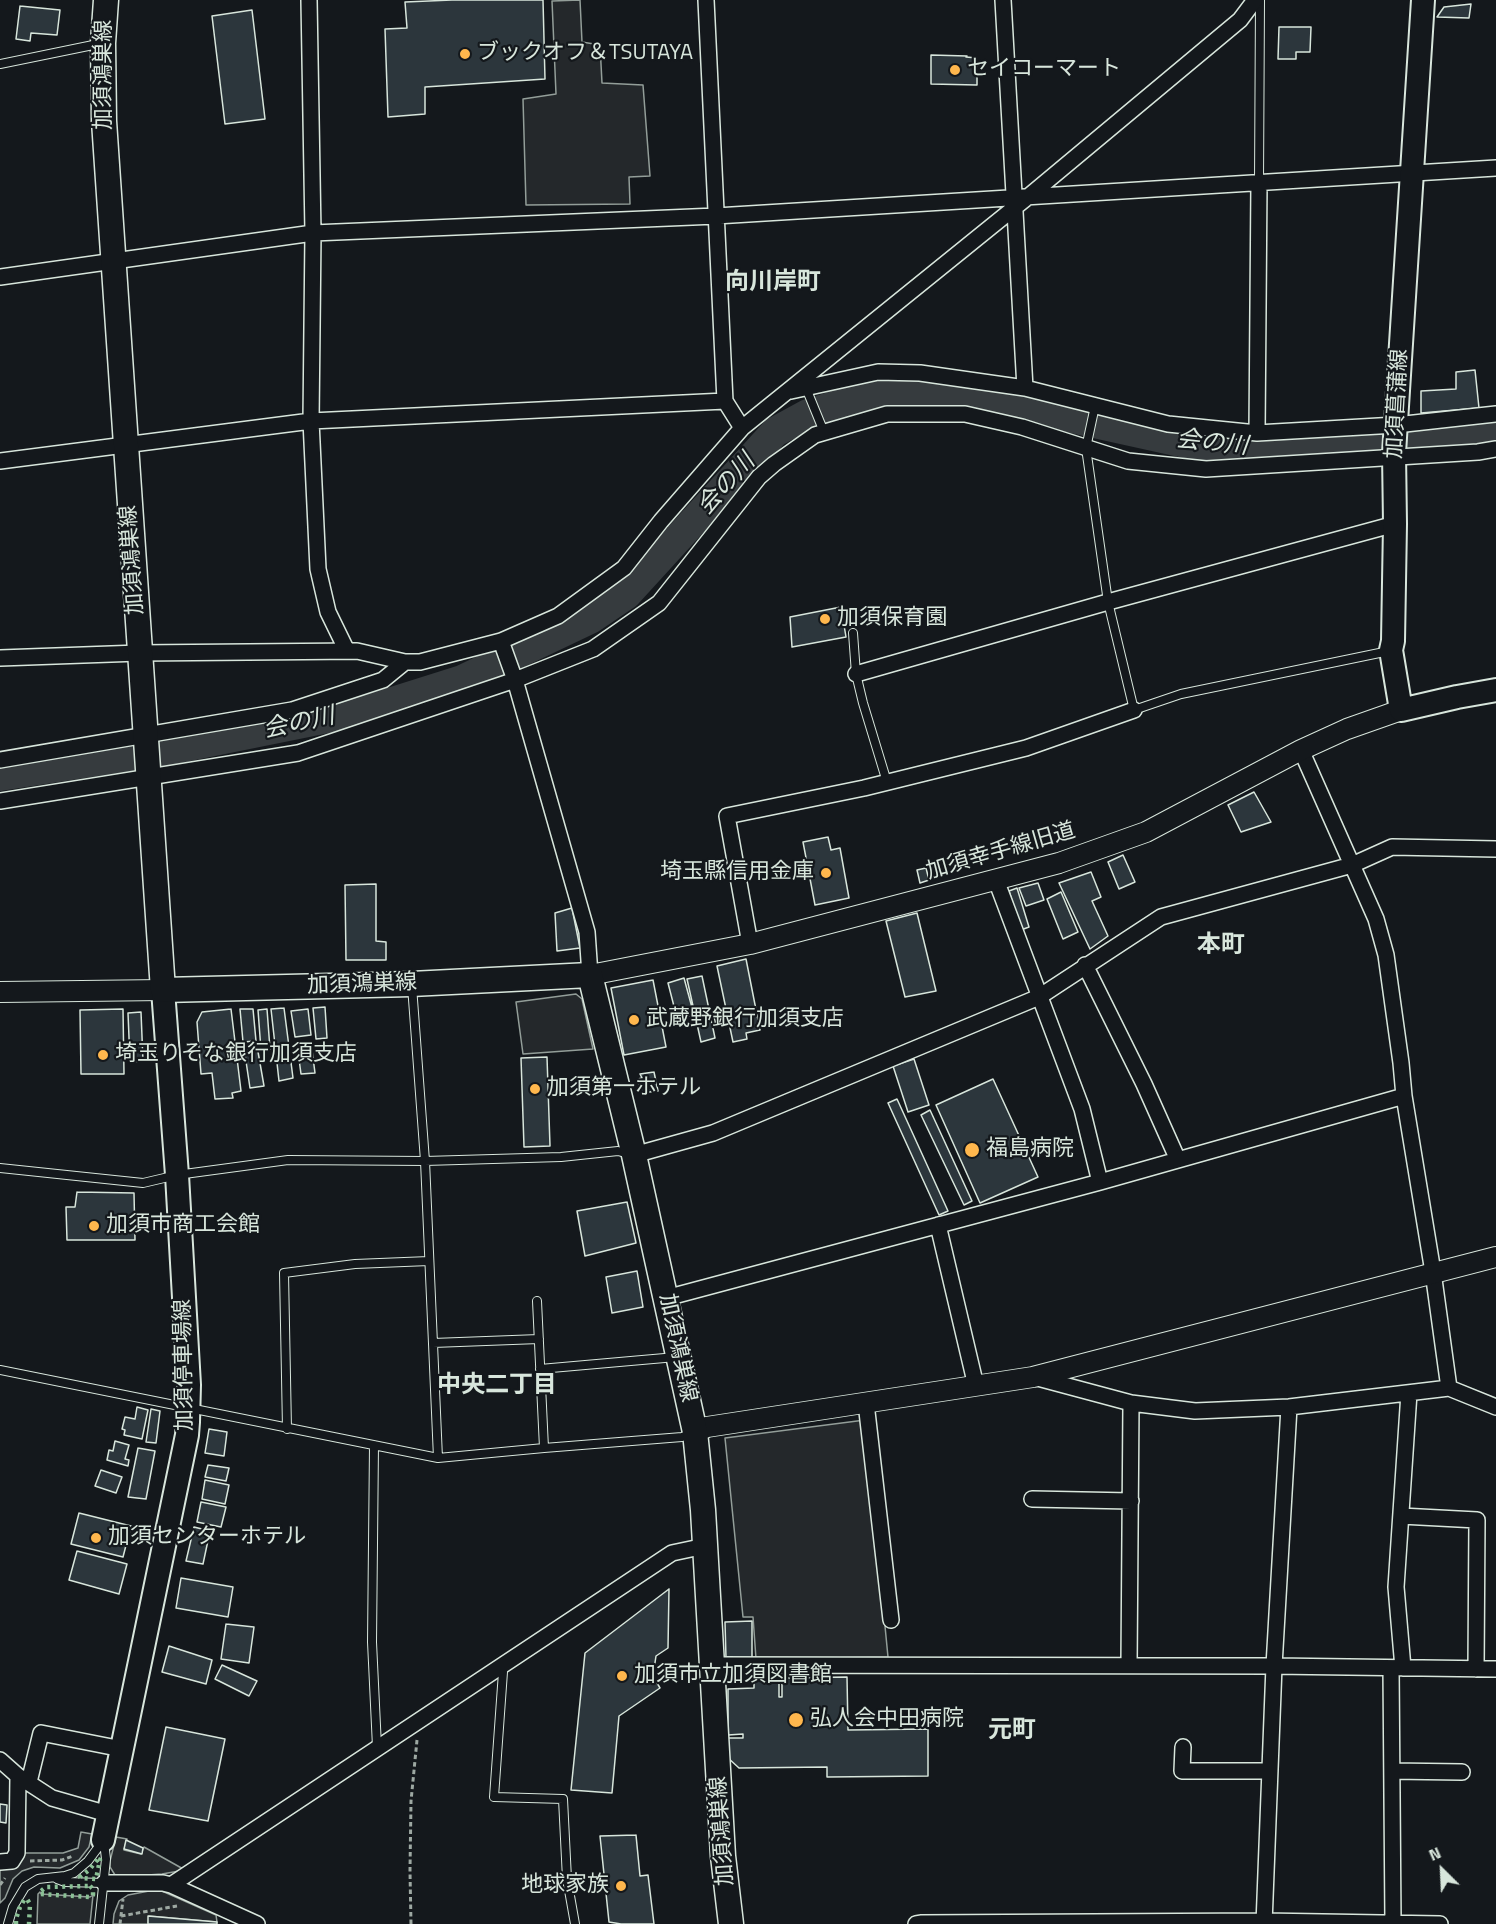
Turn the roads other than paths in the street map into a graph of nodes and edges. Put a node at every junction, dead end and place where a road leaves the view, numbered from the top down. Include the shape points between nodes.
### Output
1 (106, 0) edge
2 (309, 0) edge
3 (706, 0) edge
4 (1003, 0) edge
5 (1255, 0) edge
6 (1260, 0) edge
7 (1424, 0) edge
8 (103, 43) junction
9 (0, 64) edge
10 (1496, 168) edge
11 (1413, 173) junction
12 (1259, 182) junction
13 (1019, 200) junction
14 (716, 216) junction
15 (313, 233) junction
16 (113, 262) junction
17 (0, 277) edge
18 (806, 388) junction
19 (1025, 388) junction
20 (788, 392) junction
21 (724, 401) junction
22 (1095, 406) junction
23 (1496, 414) edge
24 (311, 421) junction
25 (742, 428) junction
26 (1396, 428) junction
27 (824, 432) junction
28 (1257, 433) junction
29 (125, 444) junction
30 (1086, 448) junction
31 (1496, 449) edge
32 (1394, 456) junction
33 (0, 461) edge
34 (1395, 524) junction
35 (1108, 602) junction
36 (853, 633) dead end
37 (501, 641) junction
38 (1391, 650) junction
39 (347, 651) junction
40 (139, 653) junction
41 (0, 658) edge
42 (405, 662) junction
43 (856, 674) junction
44 (514, 680) junction
45 (1496, 690) edge
46 (1134, 710) junction
47 (1401, 710) junction
48 (146, 740) junction
49 (1301, 750) junction
50 (0, 760) edge
51 (148, 774) junction
52 (887, 782) junction
53 (0, 801) edge
54 (1496, 849) edge
55 (1352, 865) junction
56 (996, 880) junction
57 (750, 944) junction
58 (1085, 965) junction
59 (590, 975) junction
60 (411, 984) junction
61 (163, 990) junction
62 (0, 992) edge
63 (1039, 997) junction
64 (1404, 1096) junction
65 (634, 1155) junction
66 (1178, 1160) junction
67 (425, 1161) junction
68 (0, 1168) edge
69 (177, 1175) junction
70 (1100, 1182) junction
71 (938, 1225) junction
72 (1496, 1257) edge
73 (429, 1261) junction
74 (1433, 1272) junction
75 (666, 1298) junction
76 (537, 1301) dead end
77 (539, 1340) junction
78 (433, 1343) junction
79 (678, 1357) junction
80 (540, 1369) junction
81 (0, 1370) edge
82 (1033, 1377) junction
83 (976, 1386) junction
84 (1449, 1388) junction
85 (1409, 1393) junction
86 (866, 1403) junction
87 (1131, 1404) junction
88 (189, 1407) junction
89 (1289, 1407) junction
90 (1496, 1407) edge
91 (287, 1429) junction
92 (695, 1432) junction
93 (374, 1445) junction
94 (544, 1448) junction
95 (438, 1458) junction
96 (1032, 1499) dead end
97 (1131, 1500) junction
98 (1401, 1516) junction
99 (705, 1546) junction
100 (891, 1620) dead end
101 (713, 1665) junction
102 (1129, 1665) junction
103 (500, 1666) junction
104 (1274, 1666) junction
105 (1397, 1668) junction
106 (1476, 1669) junction
107 (1496, 1669) edge
108 (377, 1747) junction
109 (1183, 1748) dead end
110 (122, 1749) junction
111 (0, 1760) edge
112 (1270, 1771) junction
113 (1392, 1771) junction
114 (1462, 1772) dead end
115 (23, 1779) junction
116 (108, 1814) junction
117 (104, 1840) junction
118 (0, 1862) edge
119 (53, 1878) junction
120 (104, 1883) junction
121 (171, 1885) junction
122 (1264, 1923) edge
123 (1393, 1923) edge
124 (8, 1924) edge
125 (99, 1924) edge
126 (257, 1924) edge
127 (575, 1924) edge
128 (731, 1924) edge
129 (916, 1924) edge
130 (1440, 1924) edge

1 - 8 main road, 加須鴻巣線
2 - 15 street
3 - 14 street
4 - 13 street
5 - 13 street via 1240,20
6 - 12 lane
7 - 11 main road, 加須菖蒲線
8 - 9 lane
8 - 16 main road, 加須鴻巣線
10 - 11 street
11 - 12 street
11 - 26 main road, 加須菖蒲線
12 - 13 street
12 - 28 street
13 - 14 street
13 - 19 street
13 - 20 street
14 - 15 street
14 - 21 street
15 - 16 street
15 - 24 street
16 - 17 street
16 - 29 main road, 加須鴻巣線
18 - 19 street via 878,372 920,372
18 - 20 street
18 - 27 lane
19 - 22 street
20 - 25 street
21 - 24 street
21 - 25 street
22 - 28 street via 1168,424
22 - 30 lane
23 - 26 street
24 - 29 street
24 - 39 street via 318,570 328,612
25 - 37 street via 624,568 558,616
26 - 28 street
26 - 32 main road, 加須菖蒲線
27 - 30 street via 888,414 965,414
27 - 44 street via 759,477 659,603 593,648
29 - 33 street
29 - 40 main road, 加須鴻巣線
30 - 32 street via 1128,461 1206,469
30 - 35 lane
31 - 32 street
32 - 34 main road, 加須菖蒲線
34 - 35 street
34 - 38 main road, 加須菖蒲線
35 - 43 street
35 - 46 lane
36 - 43 lane
37 - 42 street via 420,662
37 - 44 street
38 - 46 lane via 1181,694
38 - 47 main road, 加須菖蒲線
39 - 40 street
39 - 42 street
40 - 41 street
40 - 48 main road, 加須鴻巣線
42 - 48 street via 383,680 292,710
43 - 52 lane
44 - 51 street via 298,753
44 - 59 street via 587,932
45 - 47 main road
46 - 52 street via 1026,748
47 - 49 street, 加須幸手線旧道
48 - 50 street
48 - 51 main road, 加須鴻巣線
49 - 55 street
49 - 56 street, 加須幸手線旧道 via 1146,832 1059,863
51 - 53 street
51 - 61 main road, 加須鴻巣線
52 - 57 street via 727,816
54 - 55 street via 1392,847
55 - 58 street via 1161,917
55 - 64 street via 1376,919 1386,955
56 - 57 street, 加須幸手線旧道
56 - 63 street
57 - 59 street, 加須幸手線旧道
58 - 63 street
58 - 66 street
59 - 60 main road, 加須鴻巣線
59 - 65 main road, 加須鴻巣線
60 - 61 main road, 加須鴻巣線
60 - 67 lane
61 - 62 street
61 - 69 main road, 加須停車場線
63 - 65 street via 713,1133
63 - 70 street via 1082,1109
64 - 66 street
64 - 74 street
65 - 67 lane via 618,1151 561,1157
65 - 75 main road, 加須鴻巣線
66 - 70 street
67 - 69 lane via 288,1160
67 - 73 lane
68 - 69 lane via 143,1183
69 - 88 main road, 加須停車場線
70 - 71 street
71 - 75 street
71 - 83 street
72 - 74 street
73 - 78 lane
73 - 91 lane via 355,1264 284,1273
74 - 82 street
74 - 84 street
75 - 79 main road, 加須鴻巣線
76 - 77 lane
77 - 78 lane
77 - 80 lane
78 - 95 lane
79 - 80 lane
79 - 92 main road, 加須鴻巣線
80 - 94 lane
81 - 88 lane
82 - 83 street
82 - 87 street
83 - 86 street
84 - 85 street
84 - 90 street
85 - 89 street
85 - 98 street
86 - 92 street
86 - 100 street
87 - 89 street via 1195,1412
87 - 97 street
88 - 91 lane
88 - 110 main road, 加須停車場線 via 187,1435
89 - 104 street
91 - 93 lane
92 - 94 lane via 682,1437
92 - 99 main road, 加須鴻巣線
93 - 95 lane
93 - 108 lane via 372,1642
94 - 95 lane
96 - 97 street
97 - 102 street
98 - 105 street via 1396,1587
98 - 106 street via 1477,1520
99 - 101 main road, 加須鴻巣線
99 - 103 street via 672,1553
101 - 102 street
101 - 128 main road, 加須鴻巣線 via 723,1856
102 - 104 street
103 - 108 street
103 - 127 lane via 503,1671 494,1797 563,1799 567,1879
104 - 105 street
104 - 112 street
105 - 106 street
105 - 113 street
106 - 107 street
108 - 121 street
109 - 112 street via 1182,1771
110 - 115 street via 41,1733
110 - 116 main road, 加須停車場線
111 - 115 street
112 - 122 street
113 - 114 street
113 - 123 street
115 - 116 street via 52,1798
115 - 118 street via 17,1853 12,1861
116 - 117 main road, 加須停車場線
117 - 119 lane via 82,1868
117 - 120 lane
119 - 120 lane
119 - 124 lane via 39,1879 20,1892
120 - 121 street
120 - 125 lane
121 - 126 street
122 - 123 street
122 - 129 street
123 - 130 street

